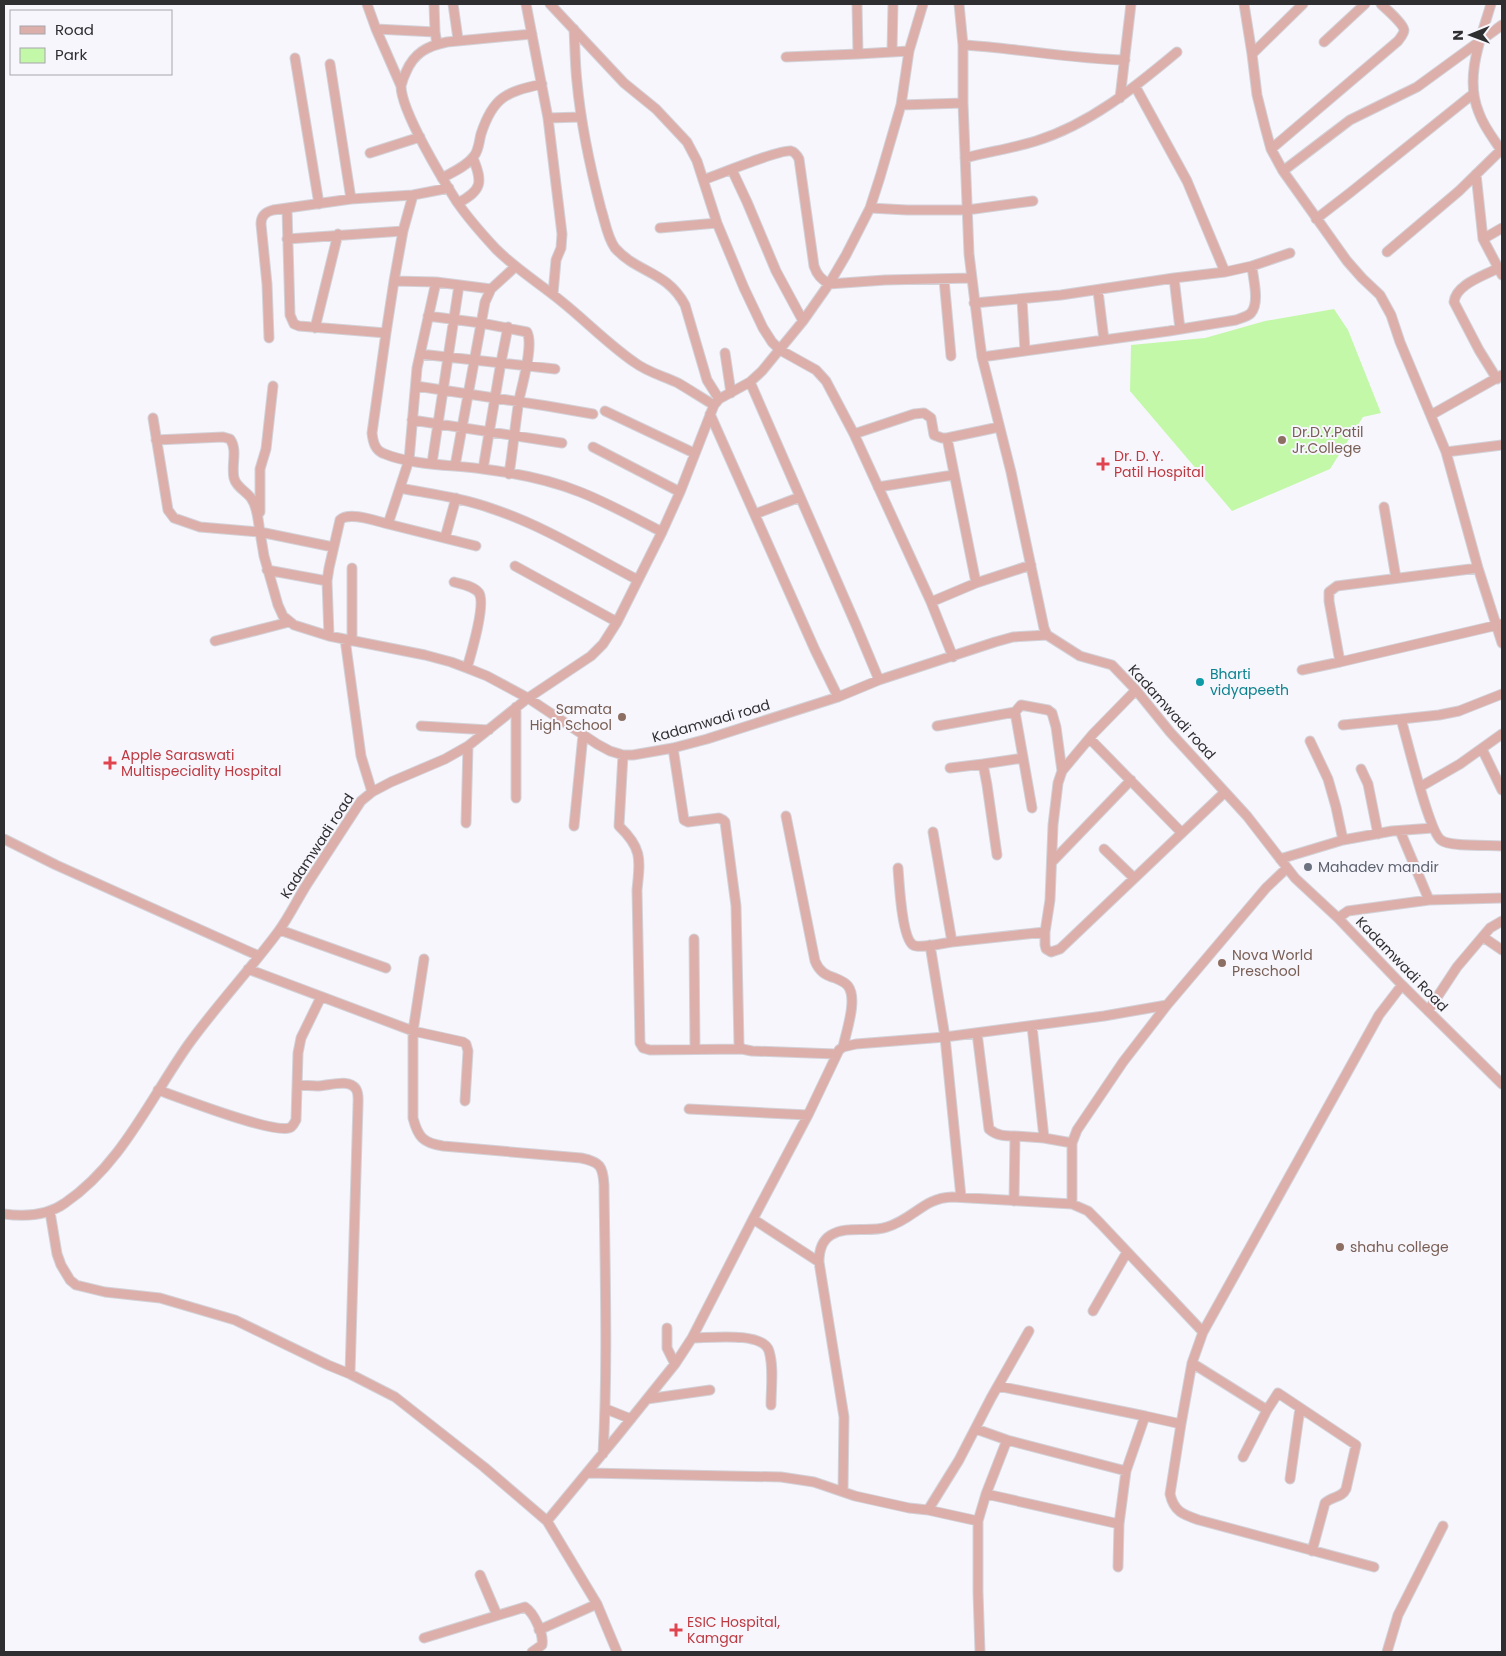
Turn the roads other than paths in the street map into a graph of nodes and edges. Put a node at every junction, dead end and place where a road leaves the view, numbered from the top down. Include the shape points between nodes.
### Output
1 (368, 4) edge
2 (434, 4) edge
3 (452, 4) edge
4 (526, 4) edge
5 (550, 4) edge
6 (857, 4) edge
7 (893, 4) edge
8 (923, 4) edge
9 (959, 4) edge
10 (1131, 4) edge
11 (1244, 4) edge
12 (1303, 4) edge
13 (1365, 4) edge
14 (1381, 4) edge
15 (1491, 4) edge
16 (1502, 25) edge
17 (376, 29) junction
18 (574, 29) junction
19 (435, 32) junction
20 (532, 34) junction
21 (458, 39) junction
22 (1480, 40) junction
23 (1324, 42) dead end
24 (437, 44) junction
25 (963, 45) junction
26 (892, 51) junction
27 (910, 51) junction
28 (1177, 52) dead end
29 (858, 54) junction
30 (1252, 54) junction
31 (786, 57) dead end
32 (295, 58) dead end
33 (1125, 60) junction
34 (330, 64) dead end
35 (542, 84) junction
36 (401, 86) junction
37 (1135, 86) junction
38 (1473, 94) junction
39 (1120, 98) junction
40 (963, 103) junction
41 (900, 105) junction
42 (581, 117) junction
43 (548, 118) junction
44 (420, 137) junction
45 (1271, 149) junction
46 (1502, 149) edge
47 (370, 153) dead end
48 (473, 158) junction
49 (965, 158) junction
50 (732, 170) junction
51 (1283, 171) junction
52 (1476, 174) junction
53 (442, 178) junction
54 (703, 180) junction
55 (449, 188) junction
56 (413, 195) junction
57 (351, 199) junction
58 (1033, 201) dead end
59 (458, 203) junction
60 (319, 204) junction
61 (870, 208) junction
62 (287, 209) junction
63 (967, 210) junction
64 (1316, 218) junction
65 (717, 223) junction
66 (660, 228) dead end
67 (1502, 228) edge
68 (403, 231) junction
69 (338, 234) junction
70 (286, 239) junction
71 (1483, 239) junction
72 (1386, 252) dead end
73 (1290, 254) dead end
74 (1252, 266) junction
75 (515, 267) junction
76 (1225, 272) junction
77 (1500, 272) edge
78 (971, 278) junction
79 (1174, 278) junction
80 (944, 279) junction
81 (394, 281) junction
82 (436, 282) junction
83 (459, 284) junction
84 (830, 284) junction
85 (491, 289) junction
86 (1098, 291) junction
87 (553, 294) junction
88 (1022, 299) junction
89 (974, 303) junction
90 (428, 316) junction
91 (454, 320) junction
92 (803, 321) junction
93 (481, 323) junction
94 (508, 327) junction
95 (315, 328) junction
96 (1180, 330) junction
97 (386, 333) junction
98 (268, 338) dead end
99 (1104, 340) junction
100 (780, 350) junction
101 (1025, 350) junction
102 (725, 353) dead end
103 (420, 354) junction
104 (951, 356) dead end
105 (448, 357) junction
106 (982, 357) junction
107 (474, 359) junction
108 (500, 362) junction
109 (526, 366) junction
110 (555, 369) dead end
111 (1500, 377) edge
112 (750, 382) junction
113 (273, 386) dead end
114 (416, 386) junction
115 (443, 390) junction
116 (468, 393) junction
117 (731, 393) junction
118 (494, 398) junction
119 (519, 402) junction
120 (714, 406) junction
121 (605, 411) dead end
122 (593, 414) dead end
123 (1431, 416) junction
124 (153, 418) dead end
125 (412, 420) junction
126 (438, 423) junction
127 (999, 427) junction
128 (463, 428) junction
129 (489, 431) junction
130 (854, 434) junction
131 (514, 435) junction
132 (947, 438) junction
133 (156, 440) junction
134 (562, 443) dead end
135 (1502, 445) edge
136 (593, 447) dead end
137 (1446, 452) junction
138 (694, 453) junction
139 (409, 460) junction
140 (432, 463) junction
141 (455, 466) junction
142 (483, 469) junction
143 (509, 474) junction
144 (954, 475) junction
145 (878, 487) junction
146 (400, 488) junction
147 (680, 492) junction
148 (800, 497) junction
149 (456, 498) junction
150 (1384, 507) dead end
151 (755, 514) junction
152 (388, 524) junction
153 (260, 532) junction
154 (662, 532) junction
155 (445, 538) junction
156 (476, 546) dead end
157 (333, 547) junction
158 (1032, 565) junction
159 (515, 566) dead end
160 (352, 568) dead end
161 (1478, 568) junction
162 (267, 570) junction
163 (1396, 578) junction
164 (638, 580) junction
165 (328, 581) junction
166 (454, 582) dead end
167 (976, 583) junction
168 (931, 602) junction
169 (290, 622) junction
170 (617, 622) junction
171 (1499, 625) edge
172 (329, 636) junction
173 (1046, 636) junction
174 (348, 640) junction
175 (215, 641) dead end
176 (1502, 643) edge
177 (953, 657) junction
178 (1340, 662) junction
179 (467, 668) junction
180 (1302, 670) dead end
181 (879, 680) junction
182 (1136, 690) junction
183 (1502, 694) edge
184 (838, 697) junction
185 (528, 698) junction
186 (516, 707) junction
187 (1014, 712) junction
188 (1401, 719) junction
189 (1343, 725) dead end
190 (421, 726) dead end
191 (937, 726) dead end
192 (489, 730) junction
193 (1502, 734) edge
194 (583, 735) junction
195 (1090, 739) junction
196 (1310, 741) dead end
197 (468, 746) junction
198 (673, 748) junction
199 (1482, 750) junction
200 (623, 755) junction
201 (1024, 758) junction
202 (983, 764) junction
203 (950, 768) dead end
204 (1361, 769) dead end
205 (1062, 771) junction
206 (1132, 780) junction
207 (1420, 787) junction
208 (1502, 790) edge
209 (372, 792) junction
210 (1225, 792) junction
211 (516, 798) dead end
212 (1032, 808) dead end
213 (786, 816) dead end
214 (466, 823) dead end
215 (574, 826) dead end
216 (1433, 828) junction
217 (1400, 831) junction
218 (933, 832) dead end
219 (1182, 833) junction
220 (1378, 834) junction
221 (4, 839) edge
222 (1343, 840) junction
223 (1502, 846) edge
224 (1104, 849) dead end
225 (997, 855) dead end
226 (1280, 859) junction
227 (1052, 862) junction
228 (898, 868) dead end
229 (1287, 868) junction
230 (1134, 878) junction
231 (1502, 898) edge
232 (1429, 900) junction
233 (1338, 918) junction
234 (1502, 921) edge
235 (280, 930) junction
236 (1045, 932) junction
237 (1483, 937) junction
238 (694, 939) dead end
239 (952, 942) junction
240 (930, 945) junction
241 (1502, 950) edge
242 (259, 956) junction
243 (424, 959) dead end
244 (386, 968) dead end
245 (248, 969) junction
246 (1402, 985) junction
247 (321, 997) junction
248 (1167, 1005) junction
249 (1428, 1011) junction
250 (1032, 1026) junction
251 (413, 1031) junction
252 (977, 1033) junction
253 (945, 1037) junction
254 (695, 1049) junction
255 (742, 1049) junction
256 (840, 1050) junction
257 (1502, 1084) edge
258 (297, 1085) junction
259 (158, 1090) junction
260 (466, 1101) dead end
261 (689, 1109) dead end
262 (808, 1115) junction
263 (1015, 1136) junction
264 (1044, 1138) junction
265 (1072, 1143) junction
266 (961, 1197) junction
267 (1014, 1201) junction
268 (1072, 1204) junction
269 (50, 1212) junction
270 (4, 1214) edge
271 (753, 1219) junction
272 (1127, 1252) junction
273 (818, 1262) junction
274 (1093, 1311) dead end
275 (667, 1328) dead end
276 (1029, 1331) dead end
277 (1203, 1332) junction
278 (692, 1338) junction
279 (1192, 1363) junction
280 (675, 1364) junction
281 (350, 1374) junction
282 (998, 1386) junction
283 (710, 1390) dead end
284 (647, 1399) junction
285 (771, 1405) dead end
286 (606, 1408) junction
287 (1300, 1408) junction
288 (1267, 1410) junction
289 (1145, 1416) junction
290 (631, 1419) junction
291 (1182, 1424) junction
292 (976, 1429) junction
293 (1007, 1440) junction
294 (603, 1454) junction
295 (1243, 1457) dead end
296 (1126, 1471) junction
297 (588, 1473) junction
298 (1290, 1479) dead end
299 (843, 1491) junction
300 (986, 1494) junction
301 (928, 1510) junction
302 (547, 1521) junction
303 (978, 1521) junction
304 (1119, 1524) junction
305 (1443, 1526) dead end
306 (1312, 1551) junction
307 (1118, 1567) dead end
308 (1374, 1567) dead end
309 (480, 1575) dead end
310 (597, 1604) junction
311 (497, 1615) junction
312 (540, 1630) junction
313 (424, 1638) dead end
314 (532, 1652) edge
315 (617, 1652) edge
316 (980, 1652) edge
317 (1387, 1652) edge

1 - 17 street
2 - 19 street
3 - 21 street
4 - 20 street
5 - 18 street
6 - 29 street
7 - 26 street
8 - 27 street
9 - 25 street
10 - 33 street
11 - 30 street
12 - 30 street
13 - 23 street
14 - 45 street via 1401,24 1402,36
15 - 22 street
16 - 22 street
17 - 19 street
17 - 36 street
18 - 42 street
18 - 54 street via 624,83 656,109 687,142
19 - 24 street
20 - 21 street
20 - 35 street
21 - 24 street
22 - 38 street
22 - 51 street via 1417,87 1350,120
24 - 36 street via 414,58
25 - 33 street via 1095,60
25 - 40 street
26 - 27 street
26 - 29 street
27 - 41 street
28 - 37 street
29 - 31 street
30 - 45 street via 1257,96
32 - 60 street
33 - 39 street
34 - 57 street
35 - 43 street
35 - 48 street via 514,91 498,100 485,122
36 - 44 street via 408,113
37 - 39 street
37 - 76 street via 1187,181
38 - 46 street via 1484,125
38 - 64 street
39 - 49 street via 1073,126 1036,141
40 - 41 street
40 - 49 street
41 - 61 street
42 - 43 street
42 - 120 street via 610,240 632,262 664,280 680,295
43 - 87 street via 562,234
44 - 47 street
44 - 53 street
45 - 51 street
46 - 52 street
48 - 53 street
48 - 59 street via 480,174 479,186
49 - 63 street
50 - 54 street
50 - 84 street via 784,151 796,153 814,266
50 - 92 street via 776,271
51 - 64 street
52 - 71 street
52 - 72 street
53 - 55 street
54 - 65 street
55 - 56 street
55 - 59 street
56 - 57 street
56 - 68 street
57 - 60 street
58 - 63 street
59 - 75 street
60 - 62 street
61 - 63 street
61 - 84 street
62 - 70 street
62 - 98 street via 267,212 261,220
63 - 78 street
64 - 123 street via 1347,261 1380,295 1392,315
65 - 66 street
65 - 100 street via 763,328
67 - 71 street
68 - 69 street
68 - 81 street
69 - 70 street
69 - 95 street
70 - 95 street via 291,320 299,326
71 - 77 street
73 - 74 street
74 - 76 street
74 - 96 street via 1255,297 1251,312 1246,317
75 - 85 street
75 - 87 street
76 - 79 street
77 - 111 street via 1462,287 1454,302 1479,350
78 - 80 street
78 - 89 street
79 - 86 street
79 - 96 street
80 - 84 street
80 - 104 street
81 - 82 street
81 - 97 street
82 - 83 street
82 - 90 street
83 - 85 street
83 - 91 street
84 - 92 street
85 - 93 street
86 - 88 street
86 - 99 street
87 - 120 street via 635,363 676,382
88 - 89 street
88 - 101 street
89 - 106 street
90 - 91 street
90 - 103 street
91 - 93 street
91 - 105 street
92 - 100 street
93 - 94 street
93 - 107 street
94 - 108 street
94 - 109 street via 525,330 529,336
95 - 97 street
96 - 99 street
97 - 139 street via 373,442 375,448 385,455
99 - 101 street
100 - 112 street
100 - 130 street via 816,370 826,381
101 - 106 street
102 - 117 street
103 - 105 street
103 - 114 street
105 - 107 street
105 - 115 street
106 - 127 street
107 - 108 street
107 - 116 street
108 - 109 street
108 - 118 street
109 - 110 street
109 - 119 street
111 - 123 street
112 - 117 street
112 - 148 street
113 - 153 street via 266,449 260,469
114 - 115 street
114 - 125 street
115 - 116 street
115 - 126 street
116 - 118 street
116 - 128 street
117 - 120 street
118 - 119 street
118 - 129 street
119 - 122 street
119 - 131 street
120 - 138 street
120 - 151 street
121 - 138 street
123 - 137 street
124 - 133 street
125 - 126 street
125 - 139 street
126 - 128 street
126 - 140 street
127 - 132 street
127 - 158 street
128 - 129 street
128 - 141 street
129 - 131 street
129 - 142 street
130 - 132 street via 924,413 931,418 934,434
130 - 145 street
131 - 134 street
131 - 143 street
132 - 144 street
133 - 153 street via 168,510 174,518 200,527
133 - 153 street via 223,436 230,439 234,447 235,480 251,497
135 - 137 street
136 - 147 street
137 - 161 street
138 - 147 street
139 - 140 street
139 - 146 street
140 - 141 street
141 - 142 street
142 - 143 street
143 - 154 street via 579,491
144 - 145 street
144 - 167 street
145 - 168 street
146 - 149 street
146 - 152 street
147 - 154 street
148 - 151 street
148 - 181 street
149 - 155 street
149 - 164 street via 539,527
150 - 163 street
151 - 184 street
152 - 155 street
152 - 157 street via 342,517
153 - 157 street
153 - 162 street
154 - 164 street
155 - 156 street
157 - 165 street
158 - 167 street
158 - 173 street
159 - 170 street
160 - 174 street
161 - 163 street
161 - 171 street
162 - 165 street
162 - 169 street via 278,605
163 - 178 street via 1336,586 1329,592
164 - 170 street
165 - 172 street
166 - 179 street via 475,589 480,597 476,634
167 - 168 street
168 - 177 street
169 - 172 street
169 - 175 street
170 - 185 street via 591,656
171 - 176 street
171 - 178 street
172 - 174 street
173 - 177 street, Kadamwadi road via 1013,638
173 - 182 street, Kadamwadi road via 1080,656 1112,665
174 - 179 street via 425,655
174 - 209 street via 360,756
177 - 181 street, Kadamwadi road
178 - 180 street
179 - 185 street
181 - 184 street, Kadamwadi road
182 - 195 street
182 - 210 street, Kadamwadi road
183 - 188 street via 1459,712
184 - 198 street, Kadamwadi road
185 - 186 street, Kadamwadi road
185 - 194 street, Kadamwadi road
186 - 192 street, Kadamwadi road
186 - 211 street
187 - 191 street
187 - 201 street
187 - 205 street via 1021,705 1048,710 1052,714
188 - 189 street
188 - 207 street
190 - 192 street
192 - 197 street, Kadamwadi road
193 - 199 street
194 - 200 street, Kadamwadi road
194 - 215 street
195 - 205 street
195 - 206 street
196 - 222 street via 1328,779
197 - 209 street, Kadamwadi road
197 - 214 street
198 - 200 street, Kadamwadi road
198 - 255 street via 684,820 719,818 725,822 736,906 739,1040
199 - 207 street
199 - 208 street
200 - 254 street via 619,826 637,848 639,867 640,1043 650,1050
201 - 202 street
201 - 212 street
202 - 203 street
202 - 225 street
204 - 220 street via 1368,784
205 - 227 street via 1057,792
206 - 219 street
206 - 227 street
207 - 216 street
209 - 235 street, Kadamwadi road via 361,801
210 - 219 street
210 - 226 street, Kadamwadi road
213 - 256 street via 815,961 818,969 848,985 853,1000
216 - 217 street
216 - 223 street via 1437,837 1447,843
217 - 220 street
217 - 232 street
218 - 239 street
219 - 230 street
220 - 222 street
221 - 242 street
222 - 226 street
224 - 230 street
226 - 229 street, Kadamwadi road
227 - 236 street
228 - 240 street via 909,941 918,946
229 - 233 street, Kadamwadi road
229 - 248 street via 1266,888
230 - 236 street via 1055,952 1046,949
231 - 232 street, Kadamwadi Road
232 - 233 street, Kadamwadi Road via 1348,911
233 - 246 street, Kadamwadi Road
234 - 237 street
235 - 242 street, Kadamwadi road
235 - 244 street
236 - 239 street
237 - 241 street
237 - 249 street via 1444,984
238 - 254 street
239 - 240 street
240 - 253 street
242 - 245 street, Kadamwadi road
243 - 251 street
245 - 247 street
245 - 259 street, Kadamwadi road via 188,1045
246 - 249 street, Kadamwadi Road
246 - 277 street via 1379,1014
247 - 251 street
247 - 258 street via 300,1038
248 - 250 street
248 - 265 street via 1123,1062 1077,1130
249 - 257 street, Kadamwadi Road
250 - 252 street
250 - 264 street
251 - 260 street via 466,1044
251 - 286 street via 413,1118 420,1137 430,1144 443,1146 581,1158 602,1168
252 - 253 street
252 - 263 street via 989,1129 993,1133
253 - 256 street via 856,1044
253 - 266 street
254 - 255 street
255 - 256 street
256 - 262 street
258 - 259 street via 296,1120 288,1128 249,1121
258 - 281 street via 347,1084 357,1091
259 - 269 street, Kadamwadi road via 136,1127 106,1165 65,1204
261 - 262 street
262 - 271 street
263 - 264 street
263 - 267 street
264 - 265 street
265 - 268 street
266 - 267 street
266 - 273 street via 940,1197 899,1223 885,1228 838,1232 829,1236 819,1250
267 - 268 street
268 - 272 street via 1088,1211
269 - 270 street, Kadamwadi road via 19,1216
269 - 281 street via 57,1254 76,1286 160,1298 235,1320
271 - 273 street
271 - 278 street
272 - 274 street
272 - 277 street
273 - 299 street via 844,1417
275 - 280 street via 667,1348
276 - 282 street
277 - 279 street
278 - 280 street
278 - 285 street via 750,1338 764,1343 769,1349
279 - 288 street
279 - 291 street
280 - 284 street
281 - 302 street via 395,1398
282 - 289 street
282 - 292 street
283 - 284 street
284 - 290 street
286 - 290 street
286 - 294 street
287 - 288 street via 1278,1393
287 - 298 street
287 - 306 street via 1356,1446 1346,1489 1325,1503
288 - 295 street
289 - 291 street
289 - 296 street
290 - 294 street
291 - 306 street via 1170,1494 1177,1510 1185,1516
292 - 293 street
292 - 301 street
293 - 296 street
293 - 300 street
294 - 297 street
296 - 304 street
297 - 299 street via 781,1477
297 - 302 street
299 - 301 street
300 - 303 street
300 - 304 street
301 - 303 street
302 - 310 street
303 - 316 street
304 - 307 street
305 - 317 street via 1398,1615
306 - 308 street
309 - 311 street
310 - 312 street
310 - 315 street
311 - 312 street via 525,1607
311 - 313 street
312 - 314 street via 542,1645

